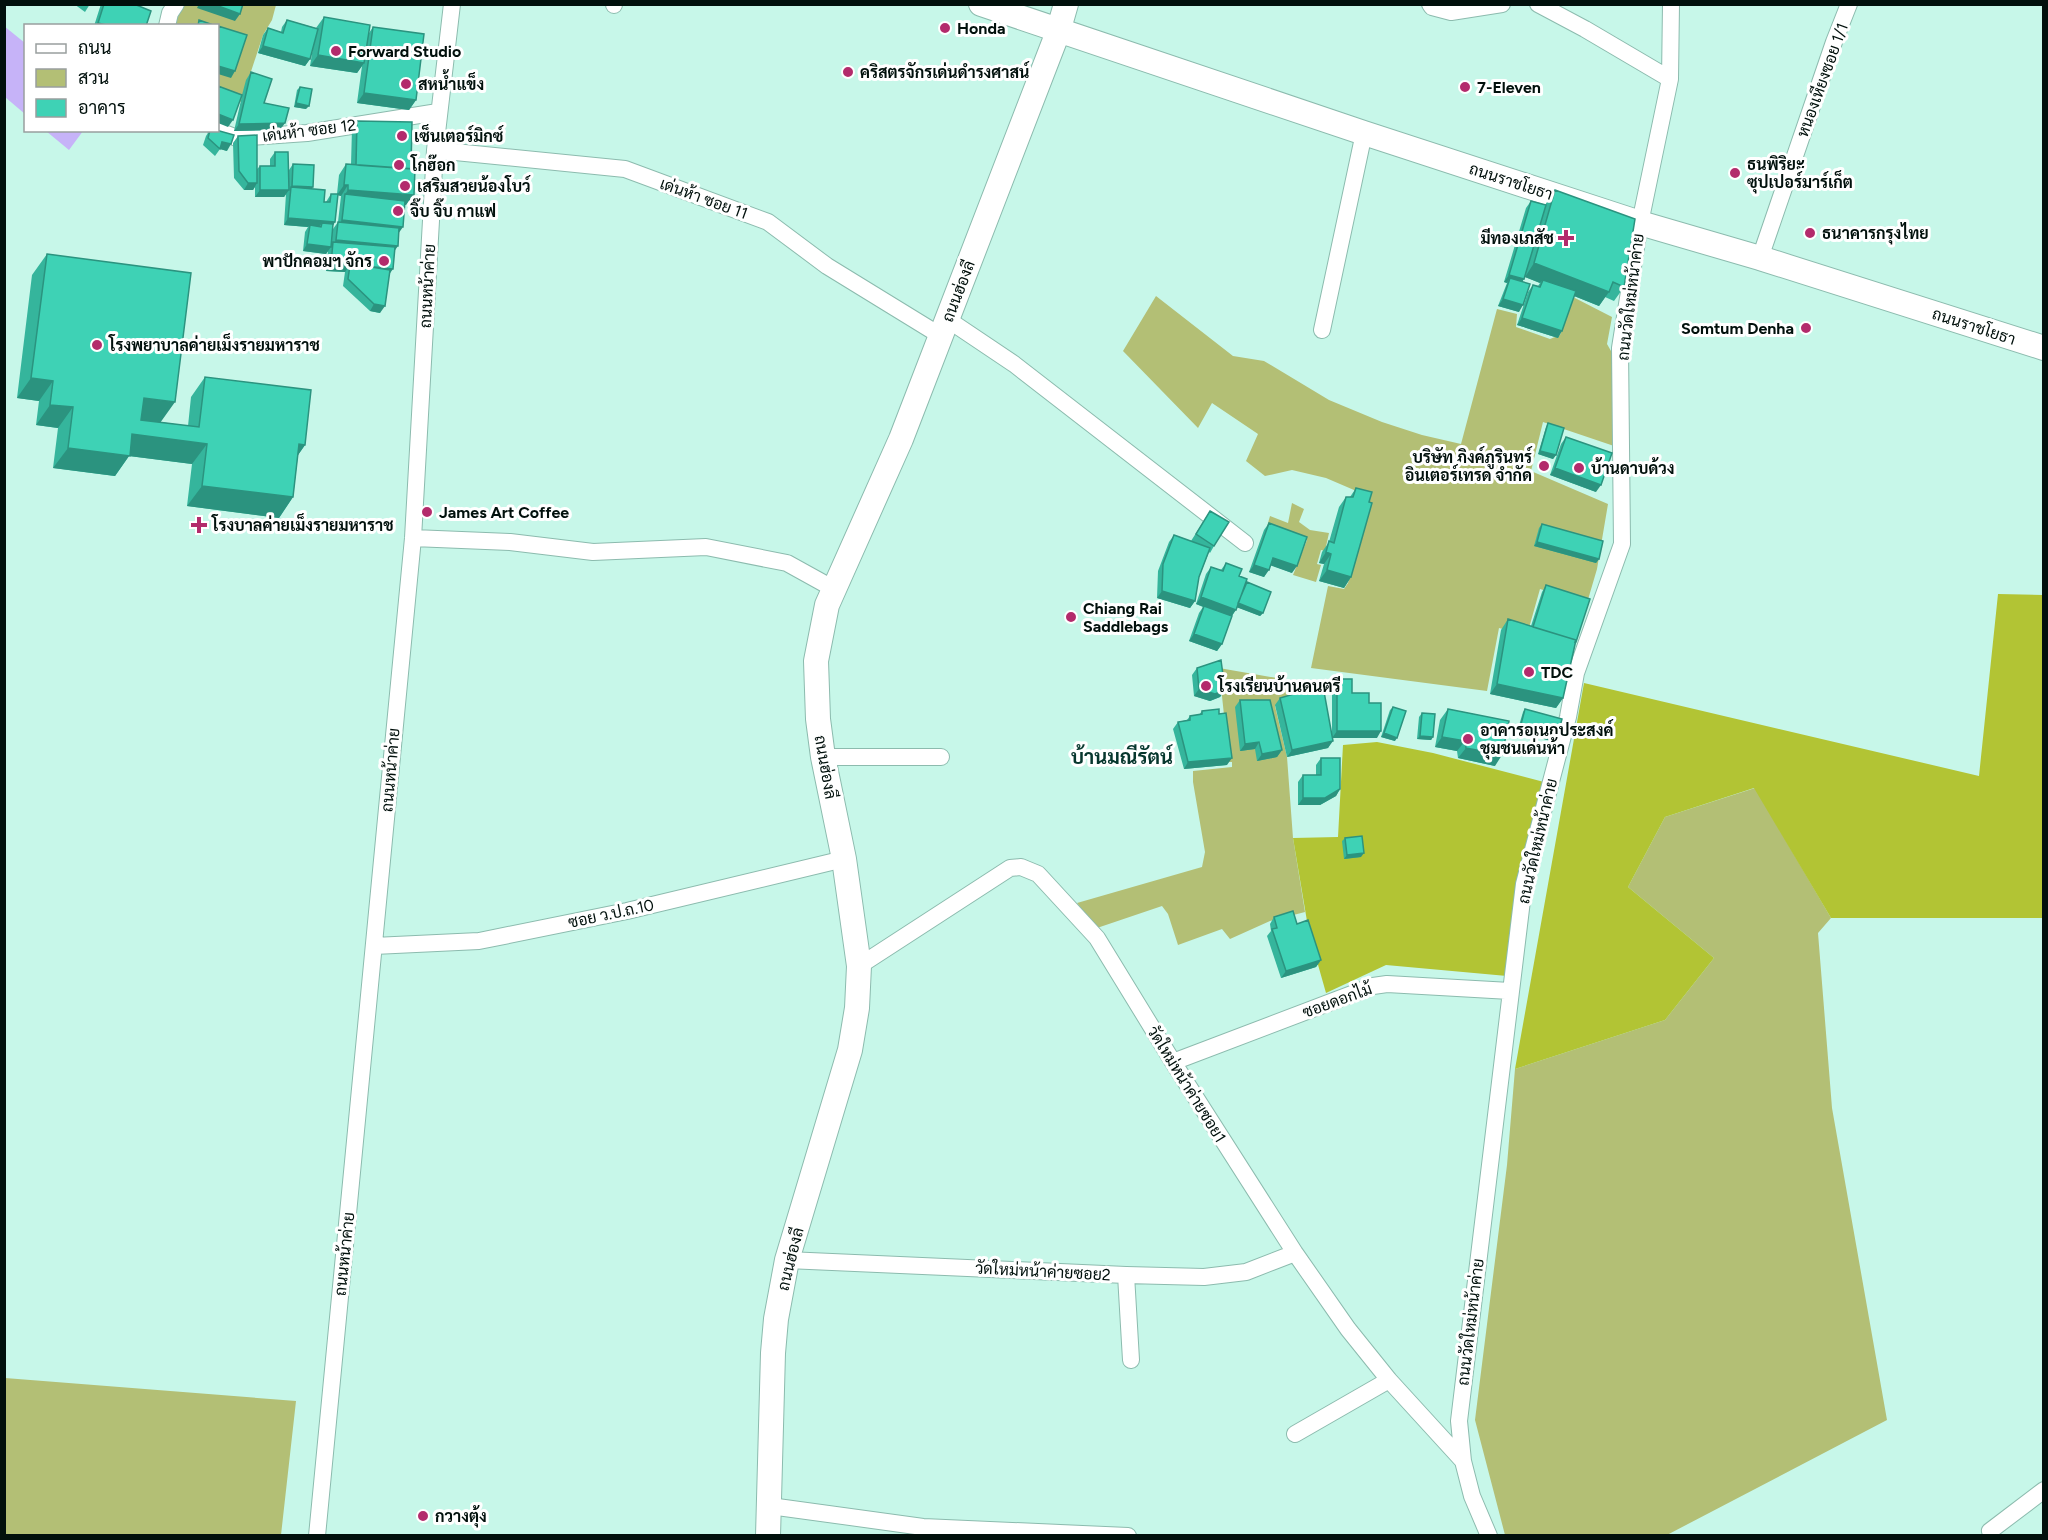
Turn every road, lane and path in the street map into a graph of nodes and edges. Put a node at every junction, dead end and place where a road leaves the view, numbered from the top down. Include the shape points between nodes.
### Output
1 (176, 4) edge
2 (452, 4) edge
3 (981, 4) edge
4 (1066, 4) edge
5 (1430, 4) edge
6 (1502, 4) edge
7 (1538, 4) edge
8 (1671, 4) edge
9 (1849, 4) edge
10 (167, 24) edge
11 (1058, 32) junction
12 (1670, 79) junction
13 (438, 112) junction
14 (219, 131) edge
15 (1364, 133) junction
16 (435, 150) junction
17 (1640, 223) junction
18 (1760, 258) junction
19 (944, 327) junction
20 (1322, 330) dead end
21 (2043, 348) edge
22 (413, 538) junction
23 (1245, 543) dead end
24 (834, 589) junction
25 (824, 757) junction
26 (941, 758) dead end
27 (844, 859) junction
28 (374, 946) junction
29 (858, 966) junction
30 (1510, 991) junction
31 (1173, 1062) junction
32 (1295, 1253) junction
33 (787, 1260) junction
34 (1126, 1275) junction
35 (1131, 1360) dead end
36 (1389, 1380) junction
37 (1295, 1434) dead end
38 (1463, 1461) junction
39 (2043, 1490) edge
40 (770, 1506) junction
41 (316, 1536) edge
42 (768, 1536) edge
43 (1128, 1536) edge
44 (1489, 1536) edge
45 (1992, 1536) edge

1 - 10 street
2 - 13 street, ถนนหน้าค่าย
3 - 11 street, ถนนราชโยธา
4 - 11 street, ถนนฮ่องลี
5 - 6 street via 1451,12
7 - 12 street
8 - 12 street, ถนนวัดใหม่หน้าค่าย
9 - 18 street, หนองเหียงซอย 1/1
11 - 15 street, ถนนราชโยธา
11 - 19 street, ถนนฮ่องลี
12 - 17 street, ถนนวัดใหม่หน้าค่าย
13 - 14 street, เด่นห้า ซอย 12 via 307,133 237,138
13 - 16 street, ถนนหน้าค่าย
15 - 17 street, ถนนราชโยธา
15 - 20 street
16 - 19 street, เด่นห้า ซอย 11 via 625,169 768,222 827,266
16 - 22 street, ถนนหน้าค่าย
17 - 18 street, ถนนราชโยธา
17 - 30 street, ถนนวัดใหม่หน้าค่าย via 1620,348 1622,544 1576,673 1524,884
18 - 21 street, ถนนราชโยธา
19 - 23 street, เด่นห้า ซอย 11 via 1014,364
19 - 24 street, ถนนฮ่องลี via 901,439
22 - 24 street via 510,542 593,552 706,547 787,563
22 - 28 street, ถนนหน้าค่าย
24 - 25 street, ถนนฮ่องลี via 816,661
25 - 26 street
25 - 27 street, ถนนฮ่องลี
27 - 28 street, ซอย ว.ป.ถ.10 via 627,911 479,941
27 - 29 street, ถนนฮ่องลี
28 - 41 street, ถนนหน้าค่าย
29 - 31 street, วัดใหม่หน้าค่ายซอย1 via 1010,868 1021,867 1038,874 1097,938
29 - 33 street, ถนนฮ่องลี via 850,1050
30 - 31 street, ซอยดอกไม้ via 1373,986
30 - 38 street, ถนนวัดใหม่หน้าค่าย via 1459,1421
31 - 32 street, วัดใหม่หน้าค่ายซอย1
32 - 34 street, วัดใหม่หน้าค่ายซอย2 via 1246,1272 1204,1277
32 - 36 street, วัดใหม่หน้าค่ายซอย1
33 - 34 street, วัดใหม่หน้าค่ายซอย2
33 - 40 street, ถนนฮ่องลี via 773,1353
34 - 35 street
36 - 37 street
36 - 38 street, วัดใหม่หน้าค่ายซอย1
38 - 44 street, ถนนวัดใหม่หน้าค่าย
39 - 45 street via 1990,1531
40 - 42 street, ถนนฮ่องลี
40 - 43 street via 923,1527

